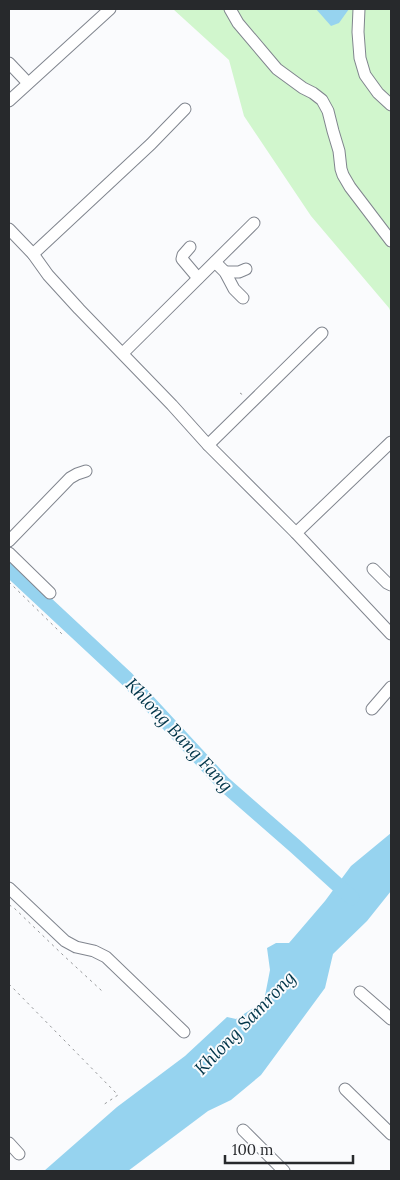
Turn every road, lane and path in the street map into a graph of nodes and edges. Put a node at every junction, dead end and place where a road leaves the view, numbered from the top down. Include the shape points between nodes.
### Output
1 (110, 9) edge
2 (230, 9) edge
3 (359, 9) edge
4 (9, 63) edge
5 (28, 83) junction
6 (9, 101) edge
7 (391, 105) edge
8 (185, 109) dead end
9 (254, 223) dead end
10 (9, 229) edge
11 (391, 241) edge
12 (190, 247) dead end
13 (33, 254) junction
14 (215, 262) junction
15 (246, 269) dead end
16 (225, 272) junction
17 (198, 278) junction
18 (243, 298) dead end
19 (322, 333) dead end
20 (123, 353) junction
21 (391, 442) edge
22 (208, 445) junction
23 (86, 471) dead end
24 (296, 533) junction
25 (9, 541) edge
26 (9, 553) edge
27 (373, 569) dead end
28 (9, 582) edge
29 (391, 585) edge
30 (50, 593) dead end
31 (389, 628) edge
32 (62, 635) dead end
33 (391, 687) edge
34 (372, 709) dead end
35 (9, 888) edge
36 (9, 905) edge
37 (9, 984) edge
38 (102, 991) dead end
39 (360, 992) dead end
40 (391, 1019) edge
41 (184, 1032) dead end
42 (103, 1105) dead end
43 (391, 1124) edge
44 (243, 1130) dead end
45 (391, 1134) edge
46 (9, 1143) edge
47 (19, 1154) dead end
48 (284, 1171) edge

1 - 5 street
2 - 11 street via 277,69 322,100 334,131 343,175
3 - 7 street via 362,67
4 - 5 street
5 - 6 street
8 - 13 street
9 - 14 street
10 - 13 street
12 - 17 street via 182,259
13 - 20 street via 48,275
14 - 16 street
14 - 17 street
15 - 16 street
16 - 18 street
17 - 20 street
19 - 22 street
20 - 22 street
21 - 24 street
22 - 24 street
23 - 25 street via 70,478
24 - 31 street
26 - 30 street
27 - 29 street
28 - 32 path
33 - 34 street
35 - 41 street via 65,941 106,957
36 - 38 path
37 - 42 path via 118,1095
39 - 40 street
43 - 45 street via 350,1089
44 - 48 street
46 - 47 street

